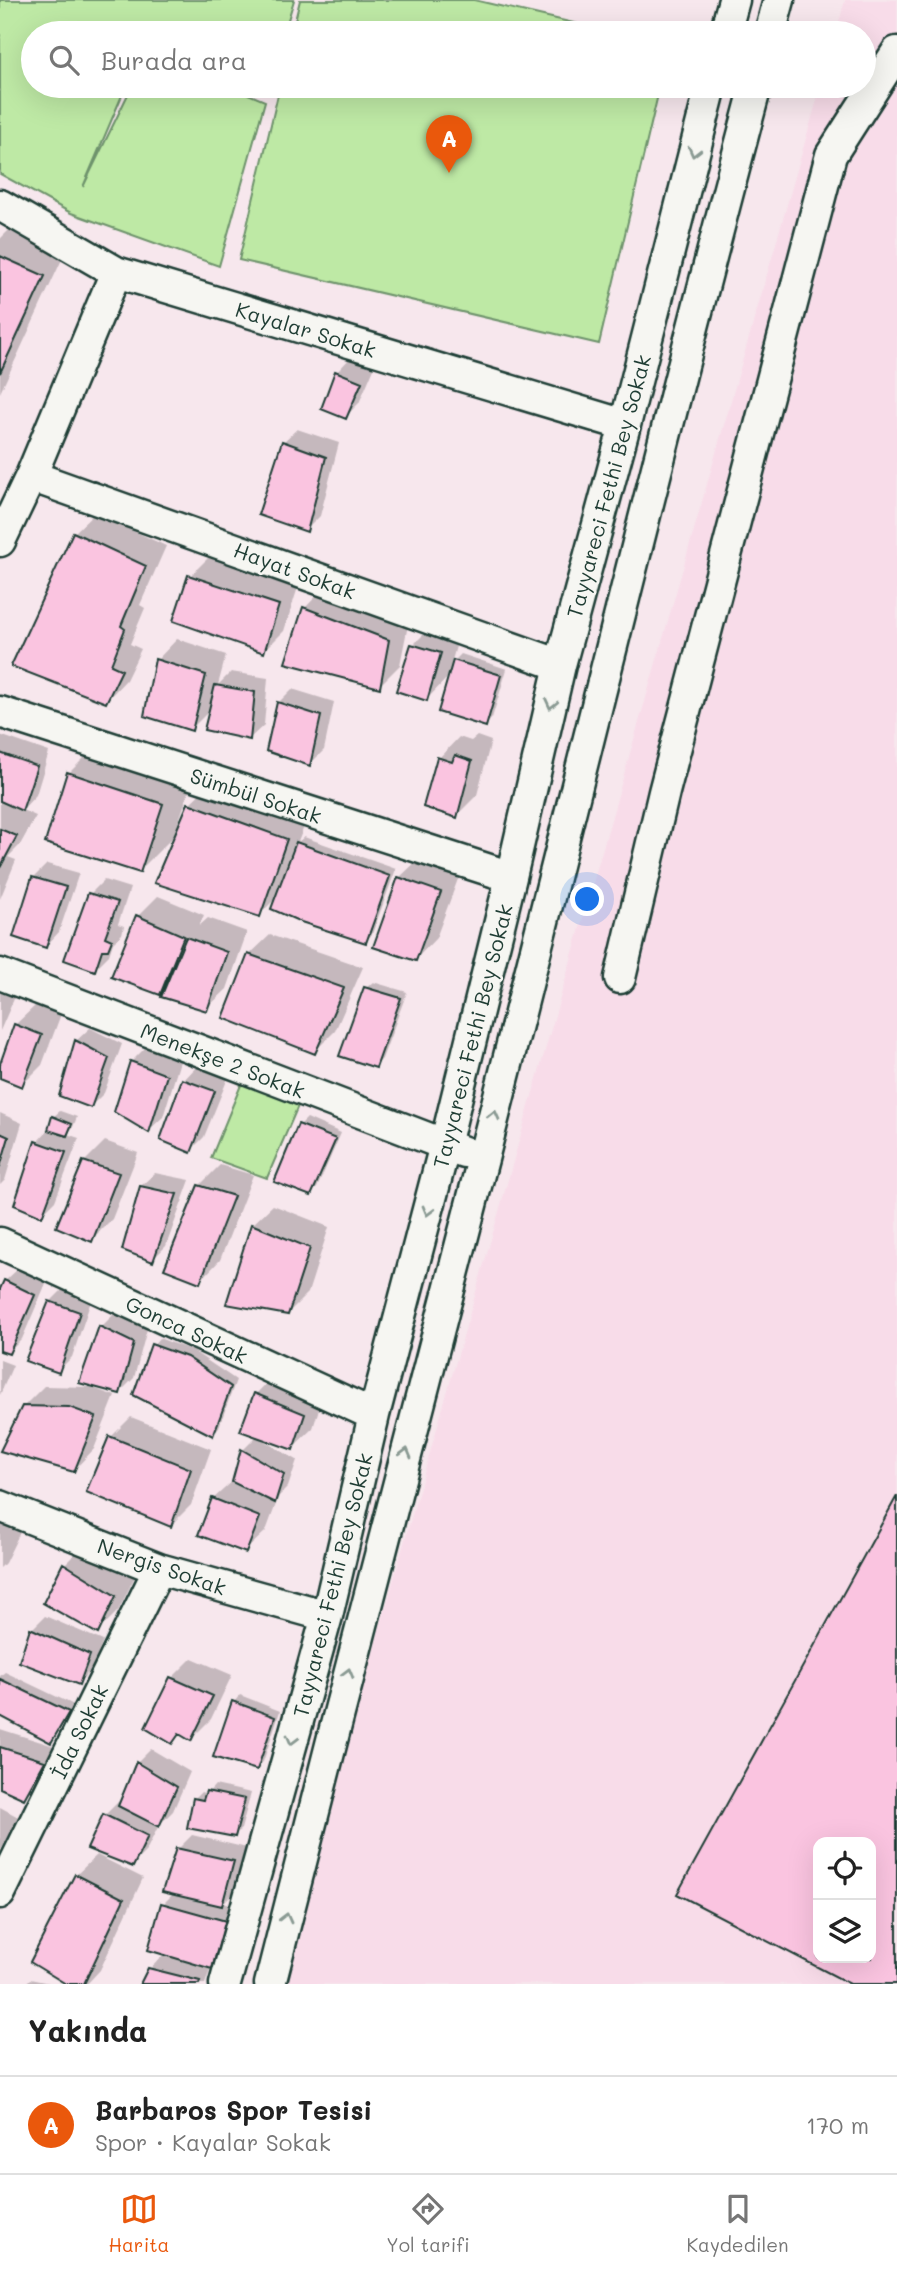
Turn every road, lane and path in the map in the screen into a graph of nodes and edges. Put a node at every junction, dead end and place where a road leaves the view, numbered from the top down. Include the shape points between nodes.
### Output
1 (734, 0) edge
2 (779, 0) edge
3 (728, 21) edge
4 (773, 21) edge
5 (897, 52) edge
6 (876, 85) edge
7 (708, 98) edge
8 (753, 98) edge
9 (868, 98) edge
10 (0, 205) edge
11 (116, 272) junction
12 (625, 425) junction
13 (31, 476) junction
14 (0, 541) edge
15 (560, 665) junction
16 (0, 712) edge
17 (511, 877) junction
18 (0, 974) edge
19 (620, 978) dead end
20 (445, 1145) junction
21 (484, 1158) junction
22 (0, 1243) edge
23 (374, 1415) junction
24 (0, 1506) edge
25 (159, 1569) junction
26 (327, 1616) junction
27 (0, 1893) edge
28 (225, 1984) edge
29 (270, 1984) edge

1 - 3 street
2 - 4 street
5 - 6 street
7 -> 12 street, Tayyareci Fethi Bey Sokak
21 -> 8 street, Tayyareci Fethi Bey Sokak
9 - 19 street via 831,155 664,792
10 - 11 street, Kayalar Sokak
11 - 12 street, Kayalar Sokak
11 - 13 street
12 - 15 street, Tayyareci Fethi Bey Sokak
13 - 14 street
13 - 15 street, Hayat Sokak
15 -> 17 street, Tayyareci Fethi Bey Sokak
16 - 17 street, Sümbül Sokak
17 - 20 street, Tayyareci Fethi Bey Sokak
18 - 20 street, Menekşe 2 Sokak
20 - 21 street, Menekşe 2 Sokak
20 -> 23 street, Tayyareci Fethi Bey Sokak
29 -> 21 street, Tayyareci Fethi Bey Sokak
22 - 23 street, Gonca Sokak
23 - 26 street, Tayyareci Fethi Bey Sokak
24 - 25 street, Nergis Sokak
25 - 26 street, Nergis Sokak
25 - 27 street, İda Sokak
26 -> 28 street, Tayyareci Fethi Bey Sokak

